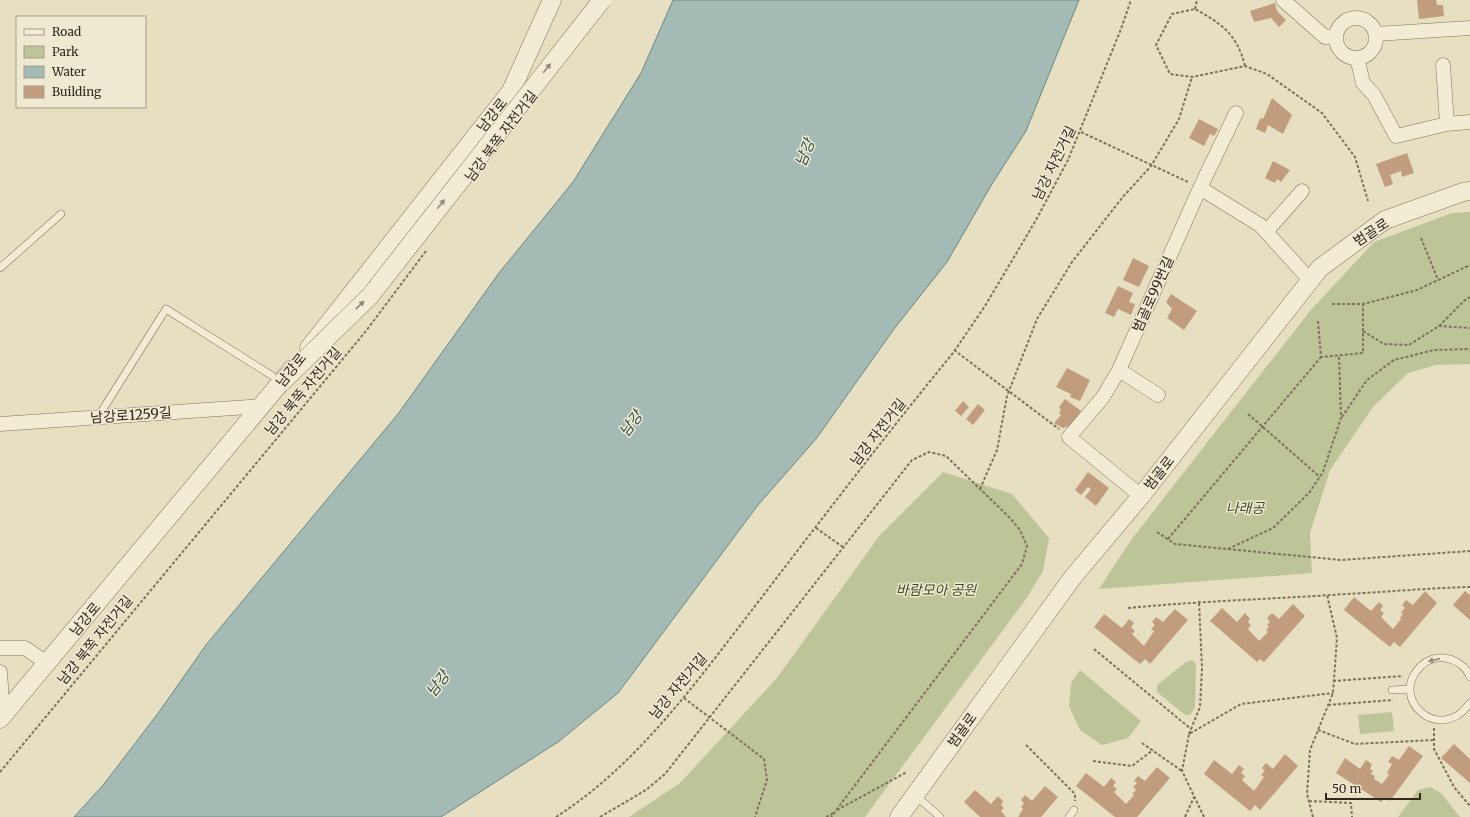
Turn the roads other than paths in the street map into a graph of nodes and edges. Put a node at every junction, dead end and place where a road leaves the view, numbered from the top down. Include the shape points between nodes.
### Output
1 (552, 0) edge
2 (602, 0) edge
3 (1283, 0) edge
4 (1470, 28) edge
5 (1376, 34) junction
6 (1336, 36) junction
7 (1357, 58) junction
8 (1443, 65) dead end
9 (1236, 113) dead end
10 (1470, 122) edge
11 (1447, 124) junction
12 (1200, 188) junction
13 (1302, 191) dead end
14 (1470, 191) edge
15 (61, 214) dead end
16 (1266, 232) junction
17 (0, 268) edge
18 (1310, 280) junction
19 (1119, 370) junction
20 (282, 382) junction
21 (1158, 395) dead end
22 (262, 406) junction
23 (98, 417) junction
24 (0, 424) edge
25 (1141, 496) junction
26 (0, 648) edge
27 (47, 663) junction
28 (0, 672) edge
29 (1470, 677) edge
30 (1410, 689) junction
31 (1392, 690) dead end
32 (1470, 703) edge
33 (1, 717) edge
34 (915, 795) junction
35 (1074, 810) road end
36 (899, 817) edge
37 (940, 817) edge
38 (1068, 817) edge

1 - 20 street, 남강로 via 510,91
20 -> 2 street, bridge via 370,296
3 - 6 street via 1325,37
4 - 5 street
5 - 6 street via 1369,23 1358,18 1346,20 1337,30
5 - 7 street via 1376,41 1370,53
6 - 7 street via 1339,49 1350,57
7 - 11 street via 1362,83 1374,95 1396,136
8 - 11 street
9 - 12 street, 범골로99번길
10 - 11 street
12 - 16 street via 1260,225
12 - 19 street, 범골로99번길
13 - 16 street
14 - 18 street, 범골로 via 1385,220 1320,268
15 - 17 lane
16 - 18 street
18 - 25 street, 범골로
19 - 21 street
19 - 25 street, 범골로99번길 via 1103,397 1069,437
20 - 22 street, 남강로
20 - 23 lane via 166,308
22 - 23 street, 남강로1259길
22 - 27 street, 남강로
23 - 24 street, 남강로1259길
25 - 34 street, 범골로 via 1073,577
26 - 27 street via 25,648
27 - 33 street, 남강로
28 - 33 street
29 -> 30 lane via 1462,665 1453,660 1433,659 1424,663 1414,675
30 - 31 lane
30 - 32 lane via 1416,709 1434,720 1445,721 1455,717
34 - 36 street, 범골로
34 - 37 lane
35 - 38 lane

